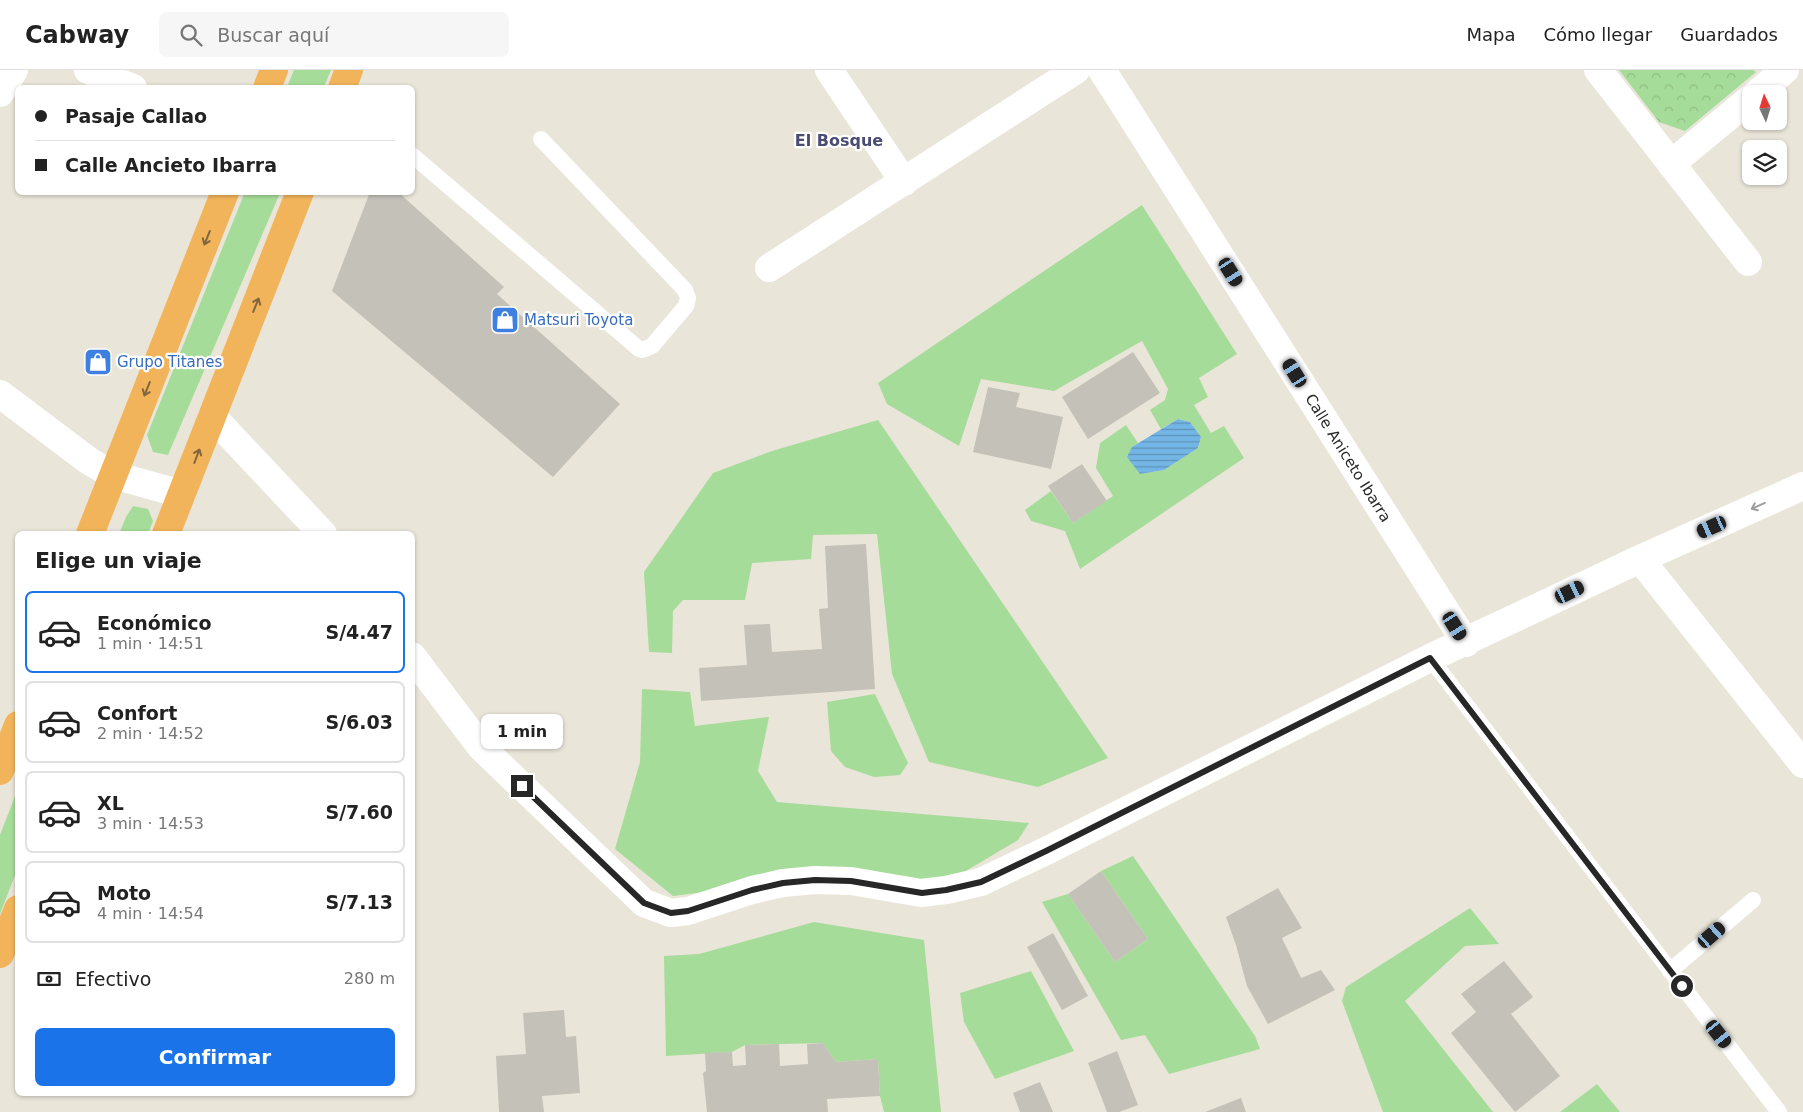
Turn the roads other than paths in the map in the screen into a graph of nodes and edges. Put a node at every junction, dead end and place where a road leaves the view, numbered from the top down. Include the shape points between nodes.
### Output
1 (14, 70) edge
2 (88, 70) edge
3 (274, 70) edge
4 (349, 70) edge
5 (829, 70) edge
6 (1076, 70) edge
7 (1102, 70) edge
8 (1598, 70) edge
9 (1785, 70) edge
10 (126, 85) edge
11 (268, 85) edge
12 (343, 85) edge
13 (1767, 85) edge
14 (0, 93) edge
15 (1742, 105) edge
16 (541, 140) dead end
17 (415, 158) edge
18 (1671, 164) junction
19 (904, 182) junction
20 (224, 195) edge
21 (299, 195) edge
22 (1748, 262) dead end
23 (769, 268) dead end
24 (0, 394) edge
25 (212, 416) junction
26 (113, 475) junction
27 (1803, 486) edge
28 (182, 494) junction
29 (91, 531) edge
30 (167, 531) edge
31 (320, 531) edge
32 (1640, 559) junction
33 (1466, 643) junction
34 (1430, 658) junction
35 (415, 660) edge
36 (15, 733) edge
37 (1803, 764) edge
38 (0, 771) edge
39 (1753, 900) dead end
40 (15, 917) edge
41 (0, 954) edge
42 (1670, 971) junction
43 (1779, 1112) edge

1 - 14 street
2 - 10 street
3 - 11 highway
4 - 12 highway
5 - 19 street
6 - 19 street
7 - 33 street, Calle Aniceto Ibarra
8 - 18 street
9 - 13 street
15 - 18 street
16 - 17 lane via 685,290 686,306 652,346 638,349
18 - 22 street
19 - 23 street
20 -> 26 highway
25 -> 21 highway
24 - 26 street via 89,461
28 -> 25 highway
25 - 31 street
26 - 28 street
26 - 29 highway
27 -> 32 street
28 - 30 highway
32 - 33 street
32 - 37 street
33 - 34 street
34 - 35 street via 981,882 922,893 851,881 783,883 671,913 644,903 481,748
34 - 42 lane
36 - 38 highway
39 - 42 lane
40 - 41 highway
42 - 43 lane

